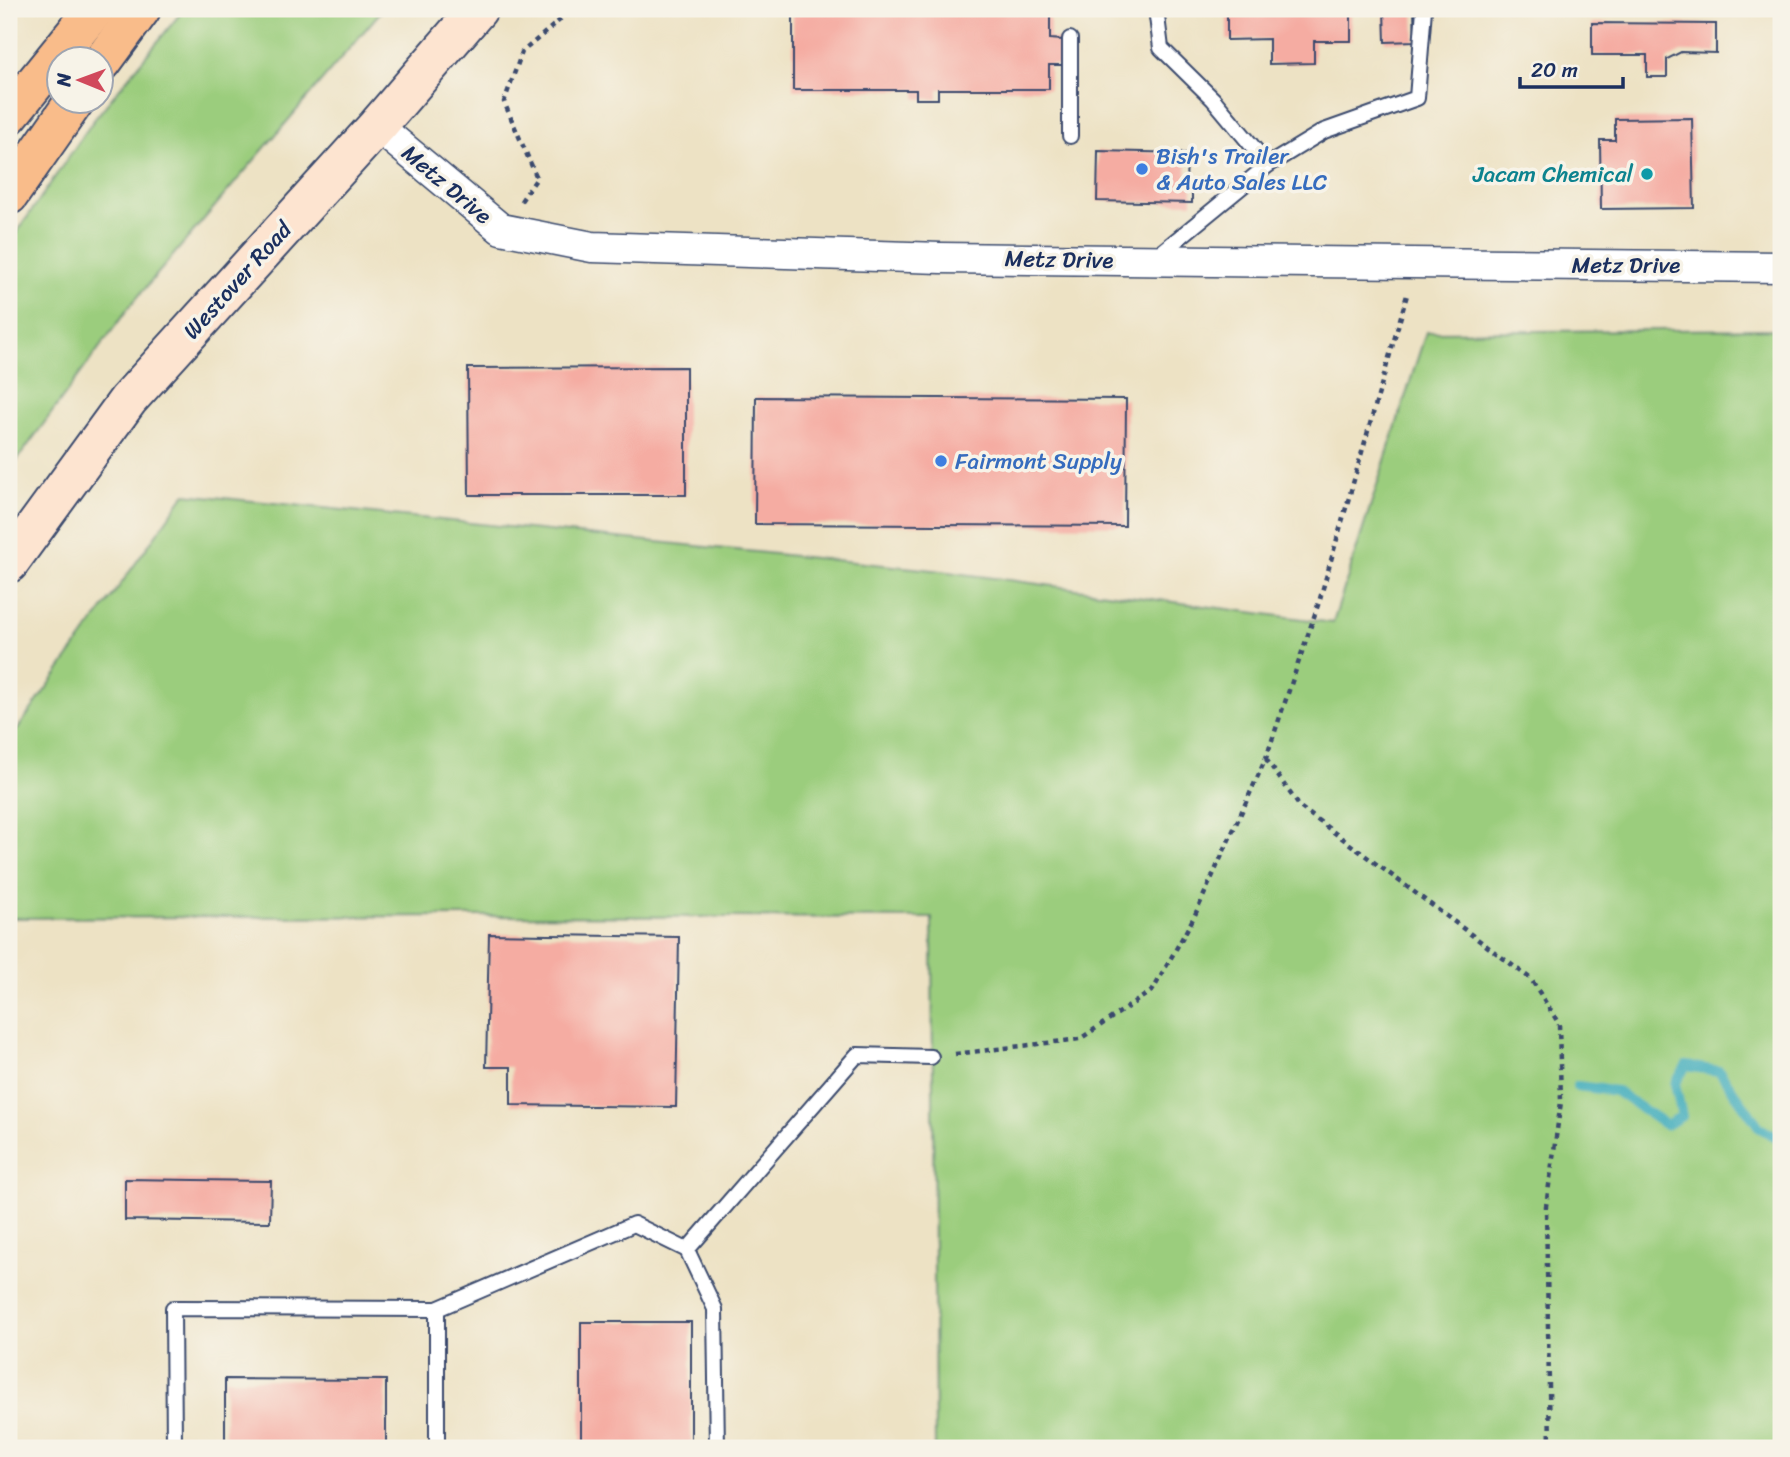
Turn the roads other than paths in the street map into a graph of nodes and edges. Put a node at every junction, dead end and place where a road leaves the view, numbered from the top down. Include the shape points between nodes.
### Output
1 (95, 9) edge
2 (141, 9) edge
3 (478, 9) edge
4 (1156, 9) edge
5 (1424, 9) edge
6 (1070, 39) dead end
7 (114, 46) edge
8 (9, 115) edge
9 (64, 116) edge
10 (377, 126) junction
11 (1070, 136) dead end
12 (1268, 165) junction
13 (9, 195) edge
14 (1153, 260) junction
15 (1781, 267) edge
16 (9, 563) edge
17 (931, 1056) road end
18 (687, 1250) junction
19 (437, 1309) junction
20 (174, 1448) edge
21 (437, 1448) edge
22 (717, 1448) edge

1 - 8 highway
2 - 7 highway
3 - 10 street, Westover Road
4 - 12 lane via 1161,48 1213,99
5 - 12 lane via 1417,98 1324,131
6 - 11 lane
9 - 13 highway
10 - 14 street, Metz Drive via 502,229 592,247
10 - 16 street, Westover Road via 128,400
12 - 14 lane
14 - 15 street, Metz Drive
17 - 18 lane via 857,1055
18 - 19 lane via 634,1224
18 - 22 lane via 715,1309
19 - 20 lane via 173,1308
19 - 21 lane

